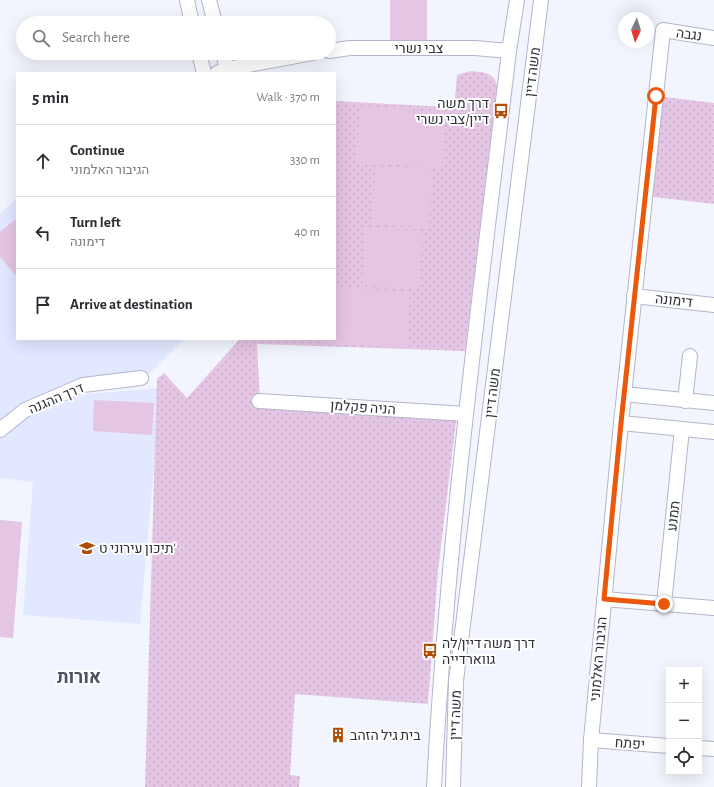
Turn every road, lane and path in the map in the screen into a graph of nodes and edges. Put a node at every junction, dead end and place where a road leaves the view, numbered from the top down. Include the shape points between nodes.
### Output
1 (187, 0) edge
2 (209, 0) edge
3 (517, 0) edge
4 (541, 0) edge
5 (190, 16) edge
6 (213, 16) edge
7 (663, 30) joint
8 (714, 38) edge
9 (336, 50) edge
10 (509, 51) junction
11 (201, 60) edge
12 (223, 60) edge
13 (278, 60) edge
14 (222, 71) edge
15 (204, 72) edge
16 (634, 296) junction
17 (714, 305) edge
18 (690, 356) dead end
19 (141, 378) dead end
20 (624, 394) junction
21 (260, 401) dead end
22 (685, 401) junction
23 (714, 403) edge
24 (466, 414) junction
25 (621, 423) junction
26 (682, 429) junction
27 (0, 430) edge
28 (714, 432) edge
29 (604, 599) junction
30 (664, 604) junction
31 (714, 608) edge
32 (591, 740) junction
33 (666, 746) edge
34 (702, 748) edge
35 (714, 749) edge
36 (434, 787) edge
37 (453, 787) edge
38 (588, 787) edge

1 - 5 street
2 - 6 street
3 - 10 street, משה דיין
4 - 37 street, משה דיין via 456,681
7 - 8 street, נגבה
7 - 16 street, הגיבור האלמוני
9 - 10 street, צבי נשרי via 475,48
10 - 24 street, משה דיין
11 - 15 street
12 - 14 street
13 - 14 street
16 - 17 street, דימונה
16 - 20 street, הגיבור האלמוני
18 - 22 street
19 - 27 street, דרך ההגנה via 83,385 26,410
20 - 22 street
20 - 25 street, הגיבור האלמוני
21 - 24 street, הניה פקלמן
22 - 23 street
24 - 36 street, משה דיין via 438,708
25 - 26 street
25 - 29 street, הגיבור האלמוני
26 - 28 street
26 - 30 street, תמנע
29 - 30 street
29 - 32 street, הגיבור האלמוני
30 - 31 street
32 - 33 street, יפתח
32 - 38 street, הגיבור האלמוני
34 - 35 street

